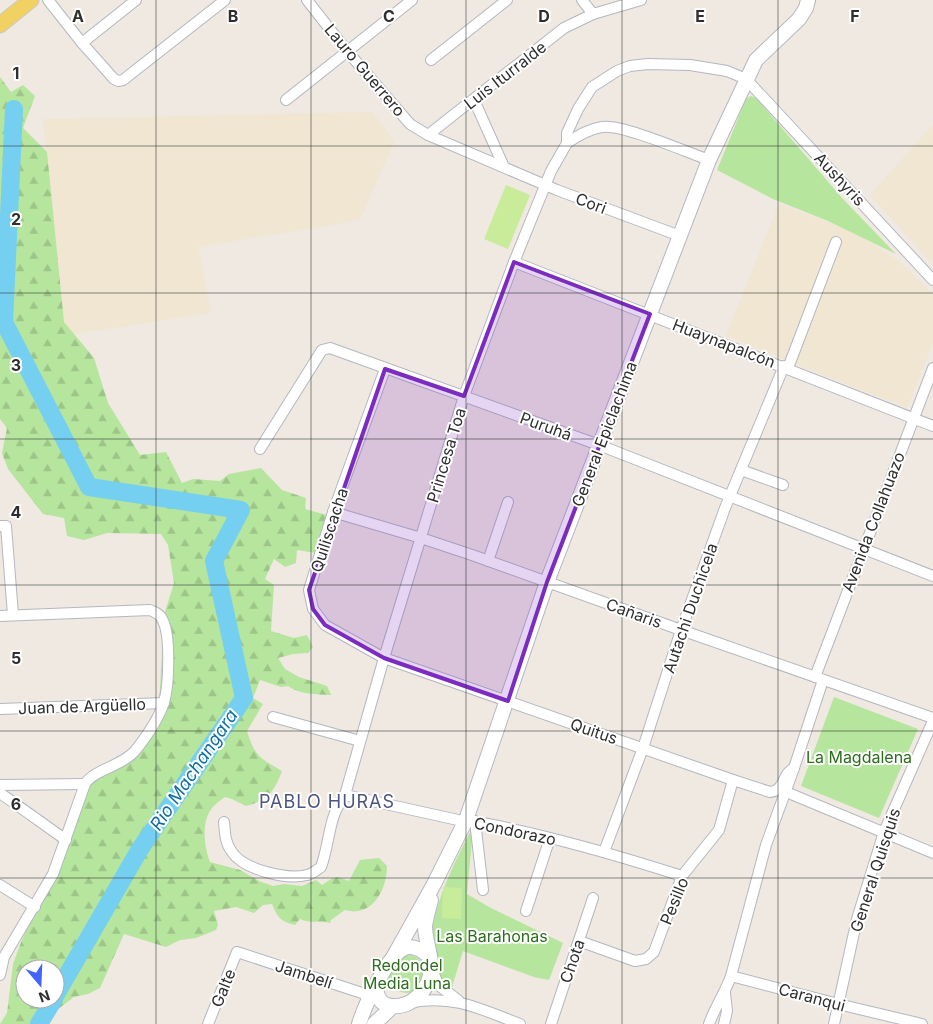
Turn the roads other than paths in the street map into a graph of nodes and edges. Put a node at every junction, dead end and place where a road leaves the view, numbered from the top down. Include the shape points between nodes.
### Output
1 (31, 0) edge
2 (48, 0) edge
3 (136, 0) edge
4 (225, 0) edge
5 (307, 0) edge
6 (412, 0) edge
7 (507, 0) edge
8 (582, 0) edge
9 (588, 0) edge
10 (640, 0) edge
11 (808, 0) edge
12 (593, 14) junction
13 (0, 25) edge
14 (82, 44) junction
15 (347, 51) junction
16 (431, 60) dead end
17 (746, 79) junction
18 (286, 100) dead end
19 (474, 100) junction
20 (428, 135) junction
21 (567, 143) junction
22 (709, 160) junction
23 (504, 167) junction
24 (545, 185) junction
25 (680, 236) junction
26 (836, 242) dead end
27 (514, 262) junction
28 (933, 280) edge
29 (650, 314) junction
30 (786, 367) junction
31 (933, 368) edge
32 (385, 369) junction
33 (464, 396) junction
34 (913, 418) junction
35 (933, 426) edge
36 (599, 445) junction
37 (260, 449) dead end
38 (741, 470) junction
39 (783, 485) dead end
40 (730, 497) junction
41 (508, 502) dead end
42 (333, 512) junction
43 (3, 526) edge
44 (421, 538) junction
45 (864, 548) junction
46 (488, 561) junction
47 (933, 576) edge
48 (547, 582) junction
49 (13, 615) junction
50 (0, 616) edge
51 (681, 630) junction
52 (384, 658) junction
53 (819, 678) junction
54 (508, 701) junction
55 (164, 703) junction
56 (0, 709) edge
57 (273, 717) dead end
58 (933, 719) edge
59 (360, 741) junction
60 (643, 748) junction
61 (794, 768) junction
62 (733, 780) junction
63 (85, 784) junction
64 (0, 785) edge
65 (786, 792) junction
66 (0, 793) edge
67 (345, 795) junction
68 (471, 820) junction
69 (224, 822) dead end
70 (884, 832) junction
71 (550, 838) junction
72 (66, 840) junction
73 (604, 852) junction
74 (933, 853) edge
75 (682, 876) junction
76 (0, 885) edge
77 (434, 886) junction
78 (483, 890) dead end
79 (593, 898) dead end
80 (35, 907) junction
81 (526, 911) dead end
82 (579, 941) junction
83 (237, 952) joint
84 (394, 956) junction
85 (430, 961) junction
86 (0, 975) edge
87 (731, 976) junction
88 (373, 991) junction
89 (725, 993) junction
90 (412, 1002) junction
91 (461, 1002) junction
92 (838, 1004) junction
93 (393, 1006) junction
94 (208, 1024) edge
95 (359, 1024) edge
96 (374, 1024) edge
97 (520, 1024) edge
98 (551, 1024) edge
99 (709, 1024) edge
100 (724, 1024) edge
101 (834, 1024) edge
102 (922, 1024) edge

1 - 13 main road
2 - 14 street
3 - 14 street
4 - 14 street via 123,80 114,79
5 - 15 street, Lauro Guerrero
6 - 15 street
7 - 16 street
8 - 12 street
9 - 12 street
10 - 12 street, Luis Iturralde
11 - 17 street, General Epiclachima via 799,18 756,60
12 - 19 street, Luis Iturralde via 564,28
15 - 18 street
15 - 20 street, Lauro Guerrero via 410,124
17 - 21 street, Princesa Toa via 727,71 690,65 630,66 592,87 567,133
17 - 22 street, General Epiclachima
17 - 28 street, Aushyris
19 - 20 street, Luis Iturralde
19 - 23 street
20 - 23 street, Cori
21 - 22 street via 580,134 602,127 618,127
21 - 24 street, Princesa Toa
22 - 25 street, General Epiclachima
23 - 24 street, Cori
24 - 25 street, Cori
24 - 27 street, Princesa Toa
25 - 29 street, General Epiclachima
26 - 30 street, Autachi Duchicela
27 - 29 street, Huaynapalcón
27 - 33 street, Princesa Toa
29 - 30 street, Huaynapalcón
29 - 36 street, General Epiclachima
30 - 34 street, Huaynapalcón
30 - 38 street, Autachi Duchicela
31 - 34 street, Avenida Collahuazo
32 - 33 street, Puruhá
32 - 37 street, Puruhá via 330,348 322,350
32 - 42 street, Quiliscacha
33 - 36 street, Puruhá
33 - 44 street, Princesa Toa
34 - 35 street, Huaynapalcón
34 - 45 street, Avenida Collahuazo
36 - 40 street, Puruhá
36 - 48 street, General Epiclachima
38 - 39 street
38 - 40 street, Autachi Duchicela
40 - 45 street, Puruhá
40 - 51 street, Autachi Duchicela
41 - 46 street
42 - 44 street, Cañaris
42 - 52 street, Quiliscacha via 310,590 313,610 325,625
43 - 49 street
44 - 46 street, Cañaris
44 - 52 street, Princesa Toa
45 - 47 street, Puruhá
45 - 53 street, Avenida Collahuazo
46 - 48 street, Cañaris
48 - 51 street, Cañaris
48 - 54 street, General Epiclachima
49 - 50 street
49 - 55 street via 150,610 160,616 164,624 169,664
51 - 53 street, Cañaris
51 - 60 street, Autachi Duchicela
52 - 54 street, Quitus
52 - 59 street, Princesa Toa
53 - 58 street, Cañaris
53 - 61 street, Avenida Collahuazo
54 - 60 street, Quitus
54 - 68 street, General Epiclachima
55 - 56 street, Juan de Argüello
55 - 63 street via 134,752
57 - 59 street
58 - 70 street, General Quisquis
59 - 67 street, Princesa Toa
60 - 62 street, Quitus
60 - 73 street, Autachi Duchicela
61 - 62 street, Quitus via 788,771 776,792
61 - 65 street, Avenida Collahuazo
62 - 75 street, Pesillo via 719,830
63 - 64 street
63 - 72 street
65 - 70 street
65 - 87 street, Avenida Collahuazo via 766,845
66 - 72 street
67 - 68 street, Condorazo via 458,820
67 - 69 street, Princesa Toa via 334,815 321,867 306,875 280,875 245,864 232,853 225,838
68 - 71 street, Condorazo
68 - 77 street, General Epiclachima
68 - 78 street
70 - 74 street
70 - 92 street, General Quisquis via 857,919
71 - 73 street, Condorazo
71 - 81 street
72 - 80 street
73 - 75 street, Condorazo
75 - 82 street, Pesillo via 654,952 646,959 635,961
76 - 80 street
77 - 84 street, General Epiclachima
77 - 85 street, General Epiclachima via 426,926
79 - 82 street, Chota
80 - 86 street via 4,956
82 - 98 street, Chota
83 - 88 street, Jambelí
83 - 94 street, Galte
84 - 85 street via 408,947 420,949
84 - 88 street
85 - 90 street via 429,978
85 - 91 street via 438,984
87 - 89 street, Avenida Collahuazo
87 - 92 street, Caranqui
88 - 93 street via 383,1004
88 - 95 street
89 - 99 street
89 - 100 street via 727,1012
90 - 91 street via 430,999
90 - 93 street
91 - 97 street
92 - 101 street, General Quisquis
92 - 102 street, Caranqui
93 - 96 street

